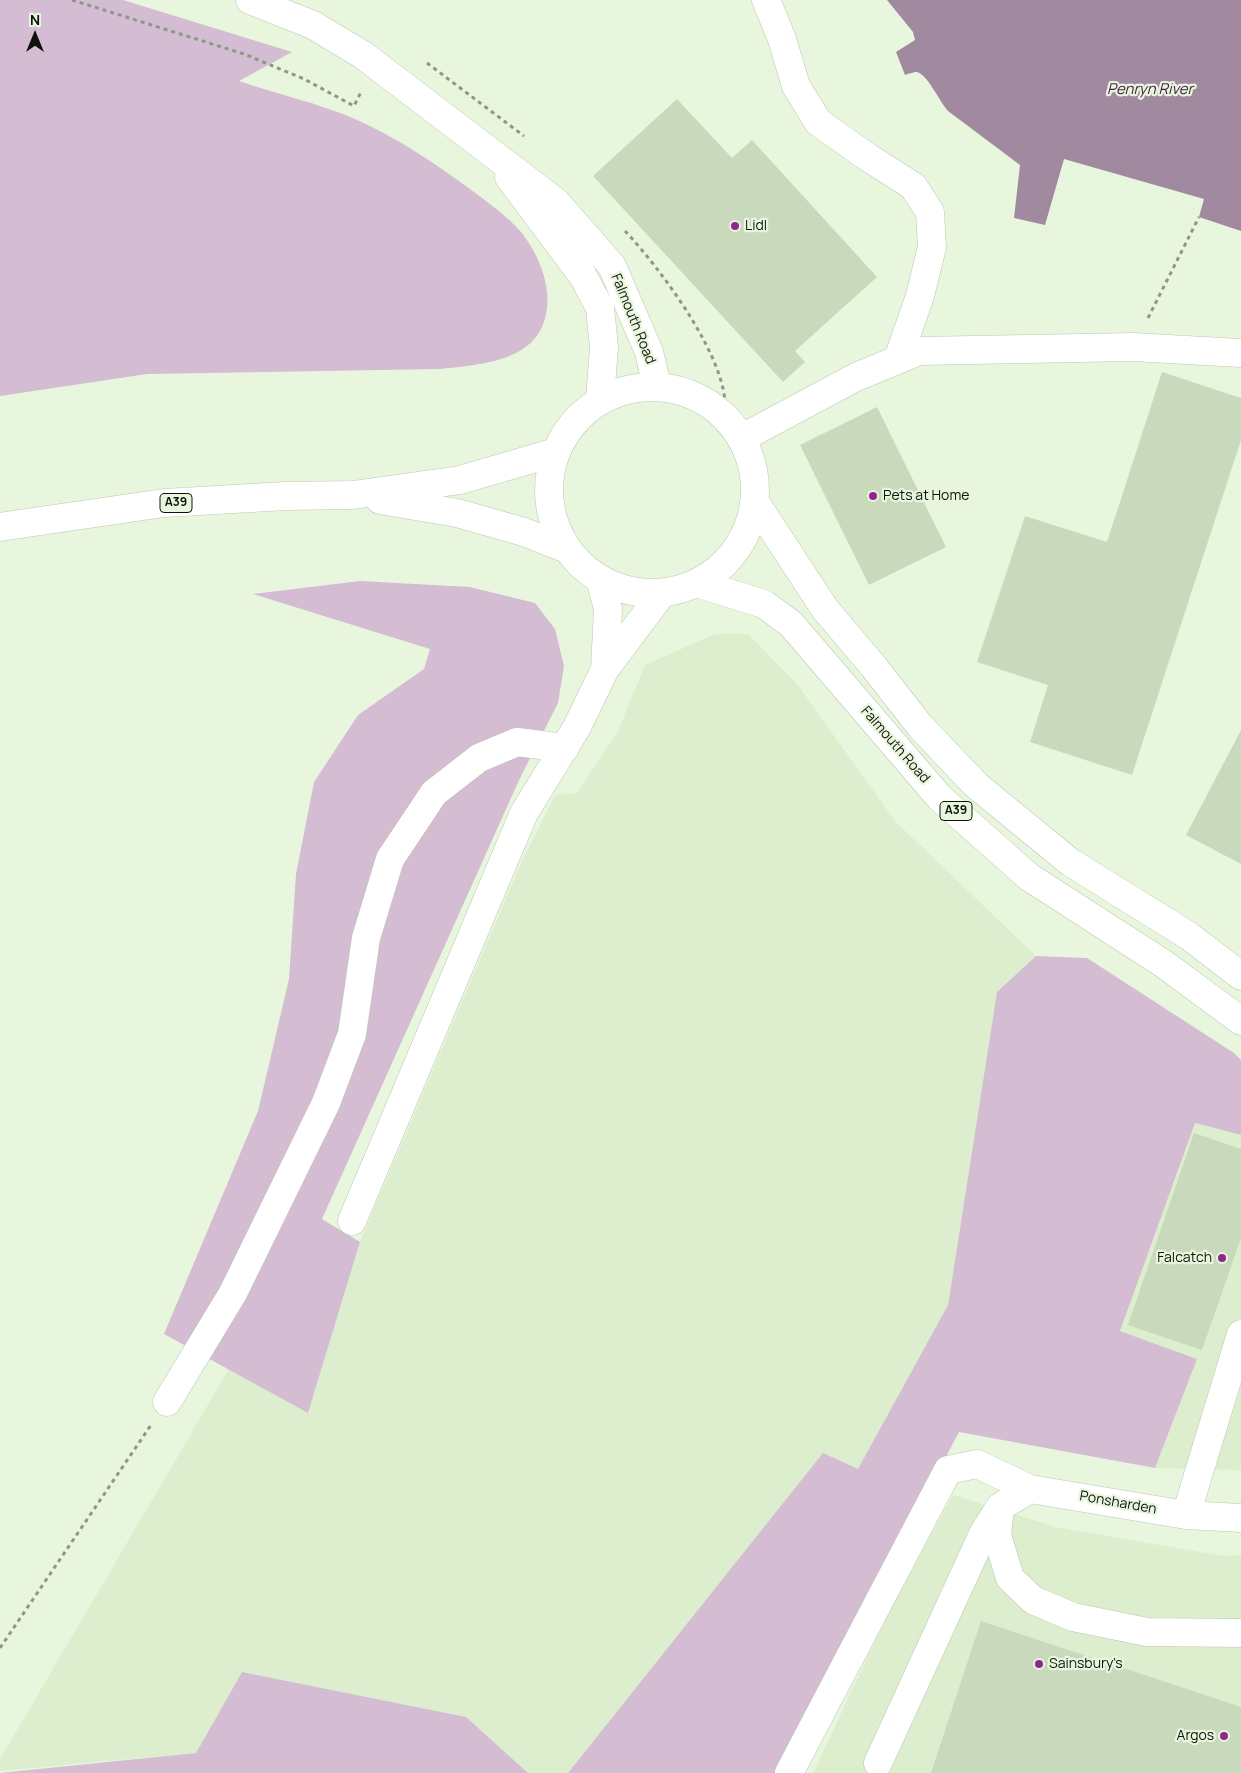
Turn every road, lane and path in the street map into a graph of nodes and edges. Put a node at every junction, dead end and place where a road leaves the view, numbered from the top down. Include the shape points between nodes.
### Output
1 (72, 0) edge
2 (250, 0) edge
3 (766, 0) edge
4 (354, 106) dead end
5 (492, 154) junction
6 (1199, 218) dead end
7 (1133, 347) junction
8 (1241, 353) edge
9 (898, 359) junction
10 (657, 386) junction
11 (600, 400) junction
12 (742, 438) junction
13 (556, 452) junction
14 (353, 495) junction
15 (755, 502) junction
16 (0, 527) edge
17 (567, 549) junction
18 (600, 579) junction
19 (696, 583) junction
20 (662, 593) junction
21 (605, 669) junction
22 (565, 748) junction
23 (1241, 976) edge
24 (1241, 1021) edge
25 (352, 1221) dead end
26 (1241, 1334) edge
27 (167, 1402) joint
28 (1030, 1489) junction
29 (1000, 1507) junction
30 (1186, 1514) junction
31 (1241, 1518) edge
32 (1241, 1632) edge
33 (0, 1648) edge
34 (878, 1762) dead end
35 (789, 1773) edge

1 - 4 path via 244,54 304,79
2 - 5 main road, Falmouth Road via 313,25 351,47
3 - 9 main road via 796,86 818,122 913,186 930,212 932,247 920,296
5 - 10 main road, Falmouth Road via 556,202 612,266 649,352
5 - 11 main road, Falmouth Road via 584,276 600,308 604,347
6 - 7 path
7 - 8 main road
7 - 9 main road via 918,351
9 - 12 main road via 856,377
10 - 11 main road via 628,389
10 - 12 main road via 693,395 724,416
11 - 13 main road via 574,422
12 - 15 main road via 754,469
13 - 14 main road, A39 via 460,480
13 - 17 main road via 549,485 553,518
14 - 16 main road, A39 via 164,503
14 - 17 main road, A39 via 457,513 524,532
15 - 19 main road via 745,535 725,563
15 - 23 main road, A39 via 825,609 920,726 976,785 1070,862 1189,936
17 - 18 main road
18 - 20 main road via 630,591
18 - 21 main road via 608,609
19 - 20 main road
19 - 24 main road, Falmouth Road / A39 via 764,604 791,624 940,798 1029,877 1164,964
20 - 21 main road
21 - 22 main road
22 - 25 main road via 524,813
22 - 27 main road via 517,742 478,758 434,793 390,859 366,938 352,1034 326,1103 233,1293
26 - 30 main road
27 - 33 path
28 - 29 main road
28 - 30 main road, Ponsharden
28 - 35 main road, Ponsharden via 977,1464 948,1470
29 - 32 main road via 998,1535 1010,1578 1033,1600 1073,1617 1147,1632
29 - 34 main road via 983,1534
30 - 31 main road, Ponsharden

